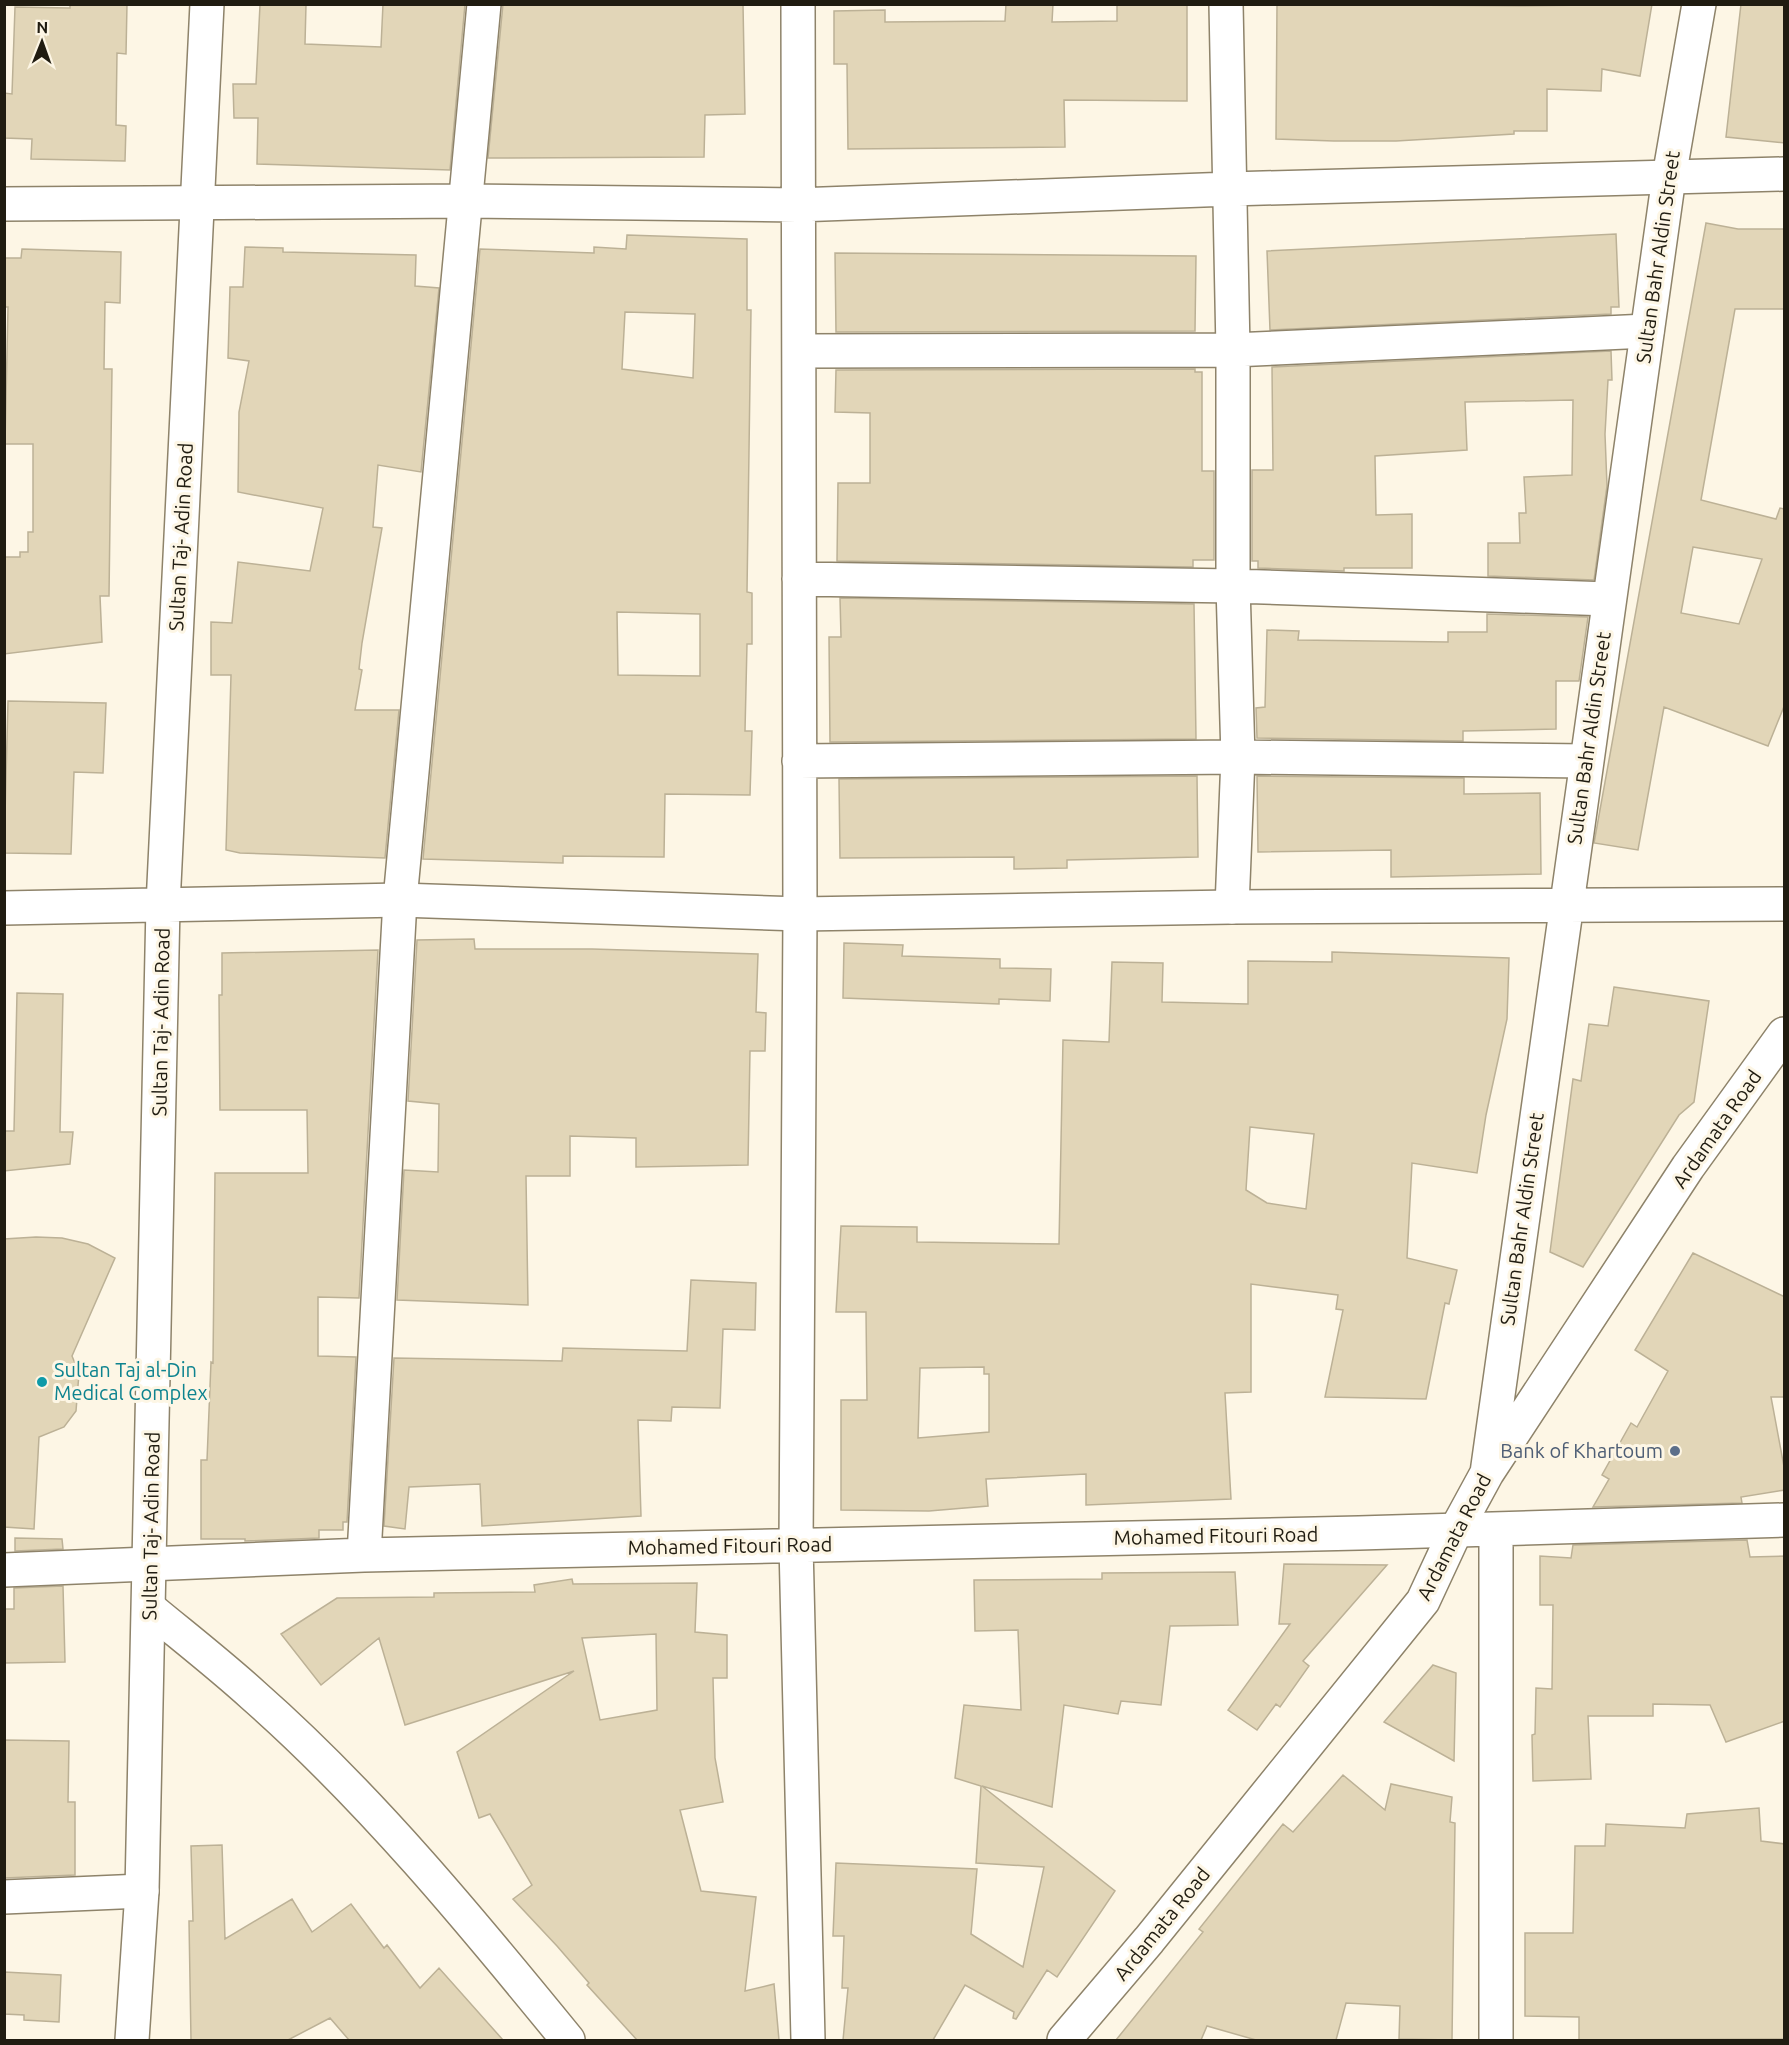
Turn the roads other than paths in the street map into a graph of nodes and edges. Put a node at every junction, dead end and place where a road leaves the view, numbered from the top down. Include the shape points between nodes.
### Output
1 (207, 4) edge
2 (484, 4) edge
3 (798, 4) edge
4 (1226, 4) edge
5 (1699, 4) edge
6 (1785, 174) edge
7 (1669, 177) junction
8 (1230, 189) junction
9 (467, 201) junction
10 (197, 203) junction
11 (4, 204) edge
12 (797, 205) junction
13 (1647, 331) junction
14 (1233, 350) junction
15 (799, 351) junction
16 (799, 579) junction
17 (1233, 586) junction
18 (1609, 599) junction
19 (1238, 757) junction
20 (799, 761) junction
21 (1587, 761) junction
22 (400, 900) junction
23 (1785, 904) edge
24 (163, 905) junction
25 (1565, 906) junction
26 (1232, 907) junction
27 (4, 908) edge
28 (800, 914) junction
29 (1785, 1034) edge
30 (1487, 1473) junction
31 (1785, 1520) edge
32 (1496, 1529) junction
33 (1456, 1530) junction
34 (796, 1545) junction
35 (364, 1555) junction
36 (150, 1565) junction
37 (4, 1570) edge
38 (149, 1608) junction
39 (142, 1891) junction
40 (4, 1897) edge
41 (132, 2040) edge
42 (568, 2040) edge
43 (808, 2040) edge
44 (1064, 2040) edge
45 (1496, 2040) edge

1 - 10 street, Sultan Taj- Adin Road
2 - 9 street
3 - 12 street
4 - 8 street
5 - 7 street, Sultan Bahr Aldin Street
6 - 7 street
7 - 8 street
7 - 13 street, Sultan Bahr Aldin Street
8 - 12 street
8 - 14 street
9 - 10 street
9 - 12 street
9 - 22 street
10 - 11 street
10 - 24 street, Sultan Taj- Adin Road
12 - 15 street
13 - 14 street
13 - 18 street, Sultan Bahr Aldin Street
14 - 15 street
14 - 17 street
15 - 16 street
16 - 17 street
16 - 20 street
17 - 18 street
17 - 19 street
18 - 21 street, Sultan Bahr Aldin Street
19 - 20 street
19 - 21 street
19 - 26 street
20 - 28 street
21 - 25 street, Sultan Bahr Aldin Street
22 - 24 street
22 - 28 street
22 - 35 street
23 - 25 street
24 - 27 street
24 - 36 street, Sultan Taj- Adin Road
25 - 26 street
25 - 30 street, Sultan Bahr Aldin Street
26 - 28 street
28 - 34 street
29 - 30 street, Ardamata Road via 1688,1167
30 - 33 street, Ardamata Road
31 - 32 street, Mohamed Fitouri Road
32 - 33 street, Mohamed Fitouri Road
32 - 45 street
33 - 34 street, Mohamed Fitouri Road
33 - 44 street, Ardamata Road via 1423,1601
34 - 35 street, Mohamed Fitouri Road
34 - 43 street
35 - 36 street, Mohamed Fitouri Road
36 - 37 street, Mohamed Fitouri Road
36 - 38 street, Sultan Taj- Adin Road
38 - 39 street, Sultan Taj- Adin Road
38 - 42 street via 254,1696 342,1781 490,1944
39 - 40 street
39 - 41 street, Sultan Taj- Adin Road

